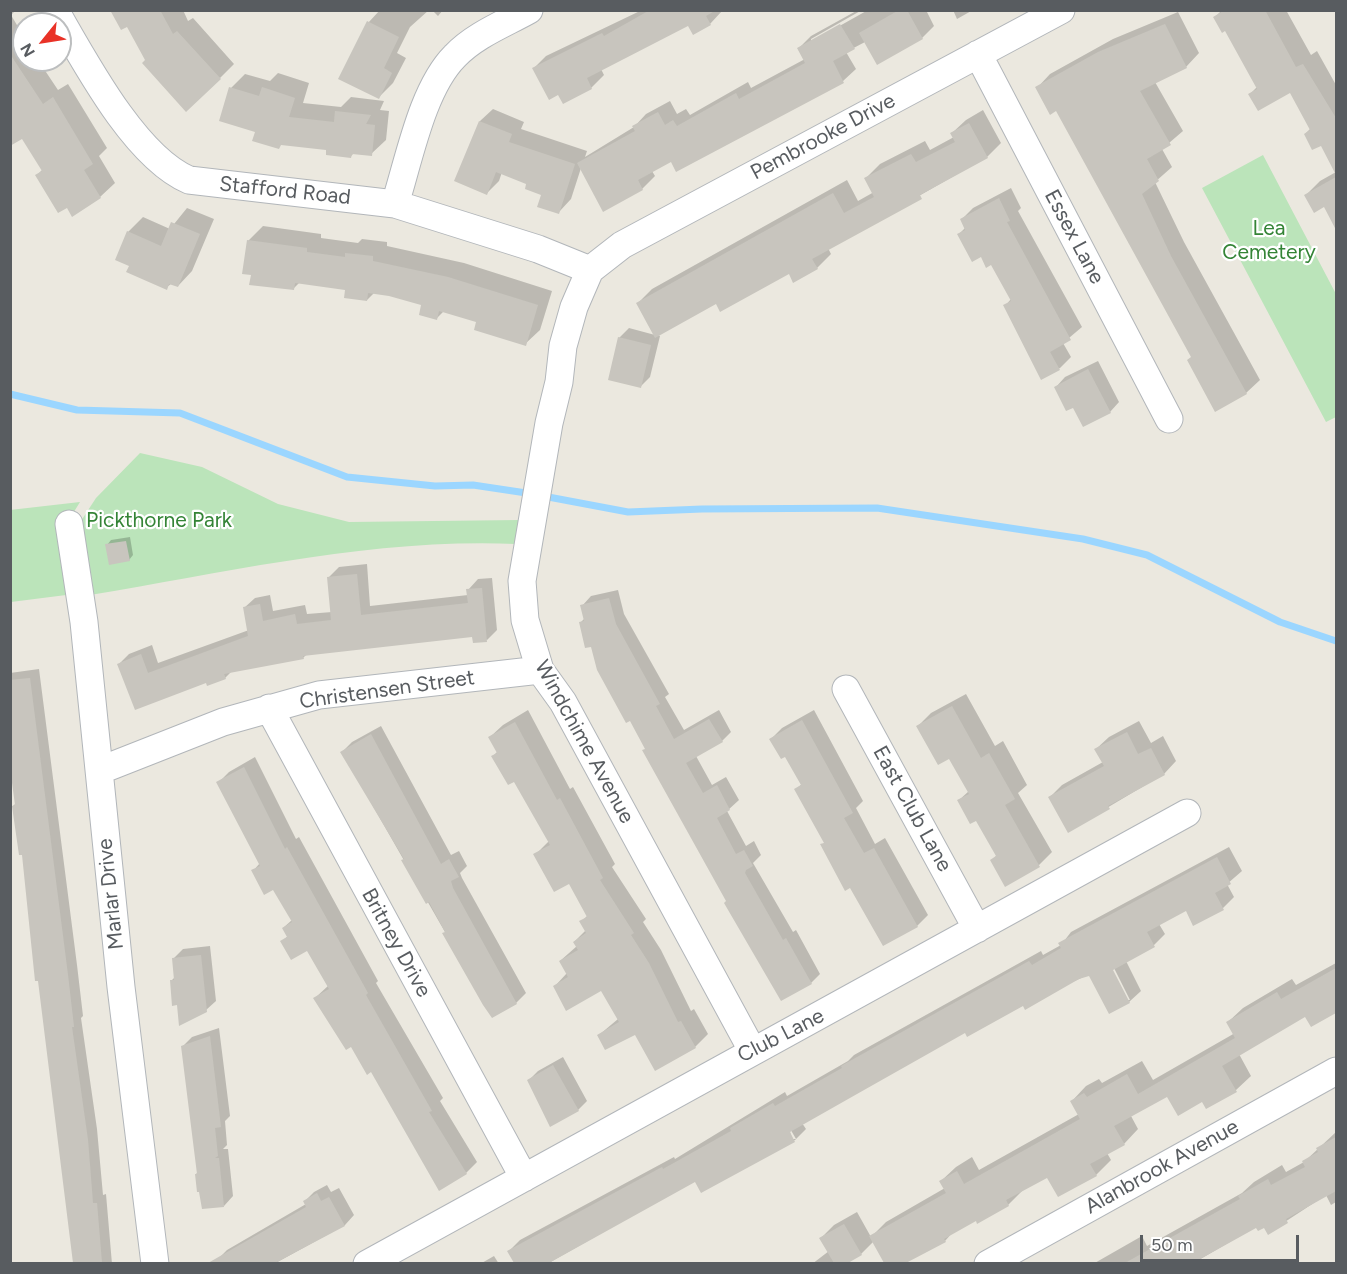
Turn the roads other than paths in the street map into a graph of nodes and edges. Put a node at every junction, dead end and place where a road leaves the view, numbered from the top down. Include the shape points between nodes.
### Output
1 (55, 10) edge
2 (529, 10) edge
3 (1061, 10) edge
4 (1031, 17) edge
5 (978, 54) junction
6 (395, 204) junction
7 (590, 270) junction
8 (1169, 419) dead end
9 (69, 524) dead end
10 (540, 670) junction
11 (846, 689) dead end
12 (269, 708) junction
13 (101, 770) junction
14 (1187, 813) dead end
15 (978, 928) junction
16 (752, 1050) junction
17 (1336, 1071) edge
18 (524, 1178) junction
19 (373, 1262) edge
20 (155, 1263) edge
21 (988, 1263) edge

1 - 6 street, Stafford Road via 135,137 173,173 189,180
2 - 6 street via 484,34 453,57 423,114
3 - 4 street, Pembrooke Drive
4 - 5 street, Pembrooke Drive
5 - 7 street, Pembrooke Drive via 622,245
5 - 8 street, Essex Lane
6 - 7 street, Stafford Road via 538,249
7 - 10 street, Windchime Avenue via 563,346 522,581 525,620
9 - 13 street, Marlar Drive
10 - 12 street, Christensen Street via 319,695
10 - 16 street, Windchime Avenue via 563,702
11 - 15 street, East Club Lane
12 - 13 street, Christensen Street
12 - 18 street, Britney Drive
13 - 20 street, Marlar Drive via 121,987
14 - 15 street, Club Lane
15 - 16 street, Club Lane
16 - 18 street, Club Lane
17 - 21 street, Alanbrook Avenue
18 - 19 street, Club Lane

